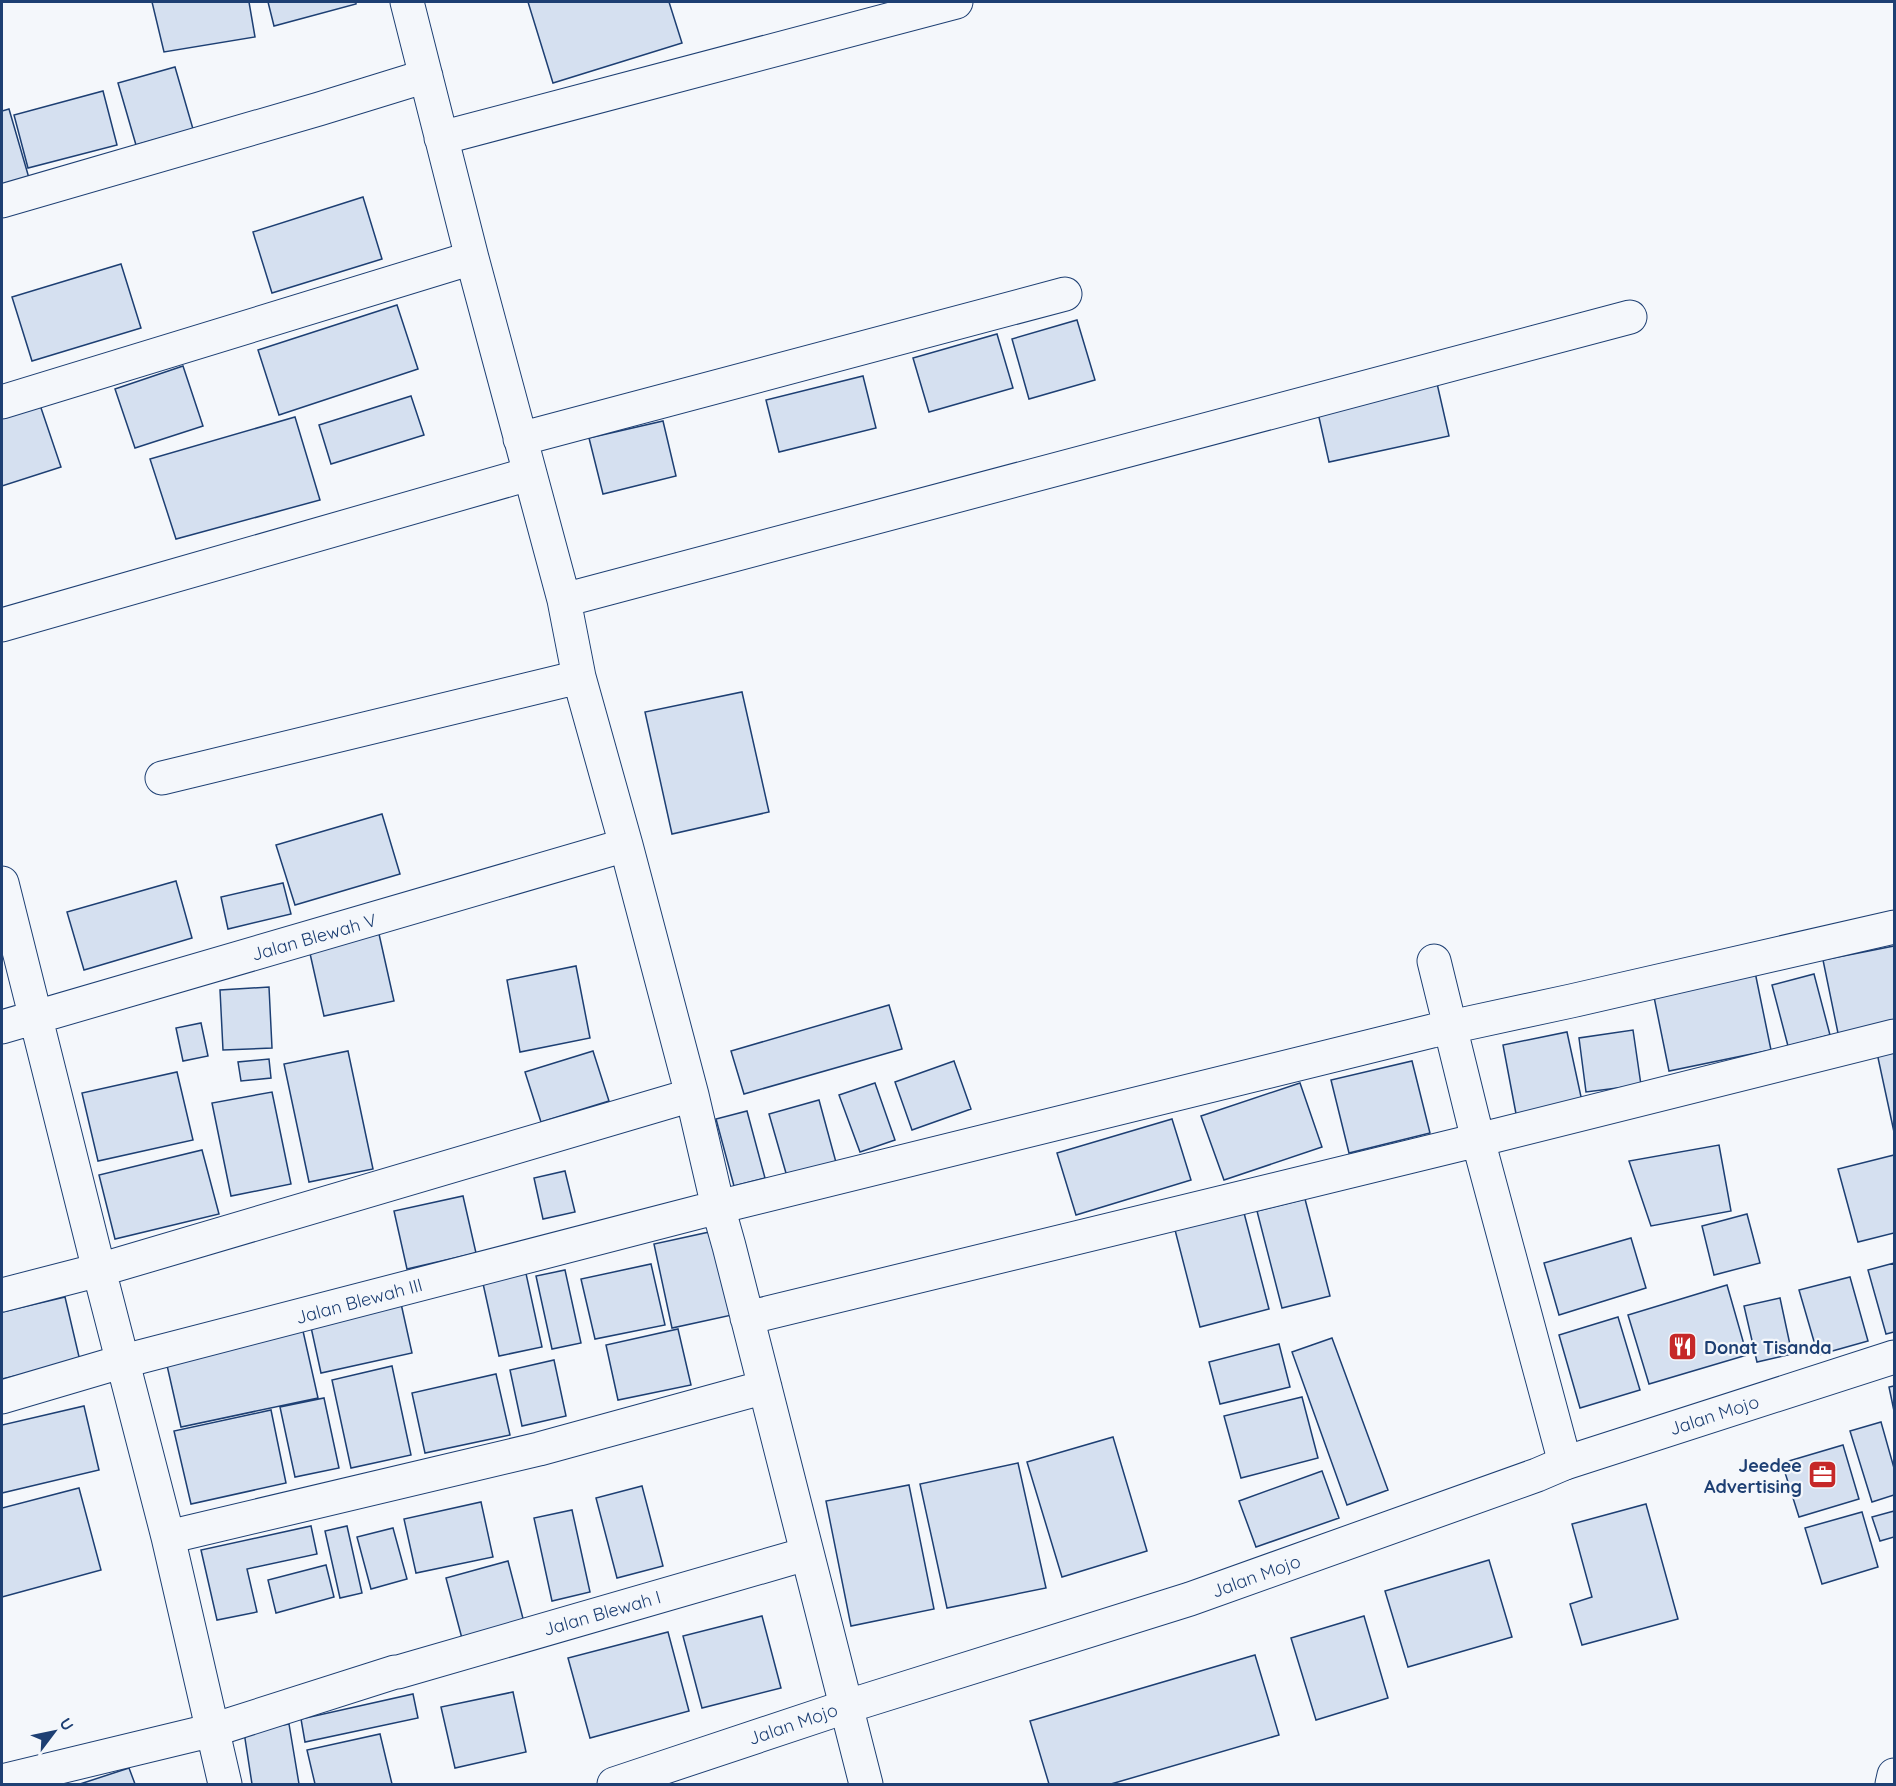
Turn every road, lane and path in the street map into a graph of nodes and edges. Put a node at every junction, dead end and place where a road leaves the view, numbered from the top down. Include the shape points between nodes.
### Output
1 (407, 2) edge
2 (957, 2) edge
3 (426, 76) junction
4 (441, 138) junction
5 (2, 201) edge
6 (472, 258) junction
7 (1065, 294) dead end
8 (1630, 317) dead end
9 (2, 402) edge
10 (520, 439) junction
11 (529, 474) junction
12 (564, 600) junction
13 (2, 625) edge
14 (579, 677) junction
15 (162, 778) dead end
16 (626, 845) junction
17 (2, 883) edge
18 (1894, 927) edge
19 (1434, 961) dead end
20 (36, 1018) junction
21 (1450, 1026) junction
22 (2, 1027) edge
23 (1894, 1036) edge
24 (692, 1095) junction
25 (1478, 1140) junction
26 (718, 1207) junction
27 (99, 1270) junction
28 (2, 1295) edge
29 (747, 1318) junction
30 (1894, 1357) edge
31 (124, 1361) junction
32 (765, 1387) junction
33 (2, 1397) edge
34 (1565, 1463) junction
35 (168, 1537) junction
36 (806, 1554) junction
37 (845, 1707) junction
38 (213, 1730) junction
39 (1894, 1775) edge
40 (2, 1781) edge
41 (225, 1785) edge
42 (614, 1785) edge
43 (866, 1785) edge
44 (1892, 1785) edge

1 - 3 street
2 - 4 street
3 - 4 street
3 - 5 street
4 - 6 street
6 - 9 street
6 - 10 street
7 - 10 street
8 - 12 street
10 - 11 street
11 - 12 street
11 - 13 street
12 - 14 street
14 - 15 street
14 - 16 street
16 - 20 street, Jalan Blewah V
16 - 24 street
17 - 20 street
18 - 21 street, Jalan Blewah III
19 - 21 street
20 - 22 street, Jalan Blewah V
20 - 27 street
21 - 25 street
21 - 26 street, Jalan Blewah III
23 - 25 street
24 - 26 street
24 - 27 street
25 - 29 street
25 - 34 street
26 - 29 street
26 - 31 street, Jalan Blewah III
27 - 28 street
27 - 31 street
29 - 32 street
30 - 34 street, Jalan Mojo
31 - 33 street, Jalan Blewah III
31 - 35 street
32 - 35 street via 539,1449
32 - 36 street
34 - 37 street, Jalan Mojo via 1190,1599
35 - 38 street
36 - 37 street
36 - 38 street, Jalan Blewah I via 397,1672
37 - 42 street, Jalan Mojo
37 - 43 street
38 - 40 street, Jalan Blewah I
38 - 41 street
39 - 44 street

